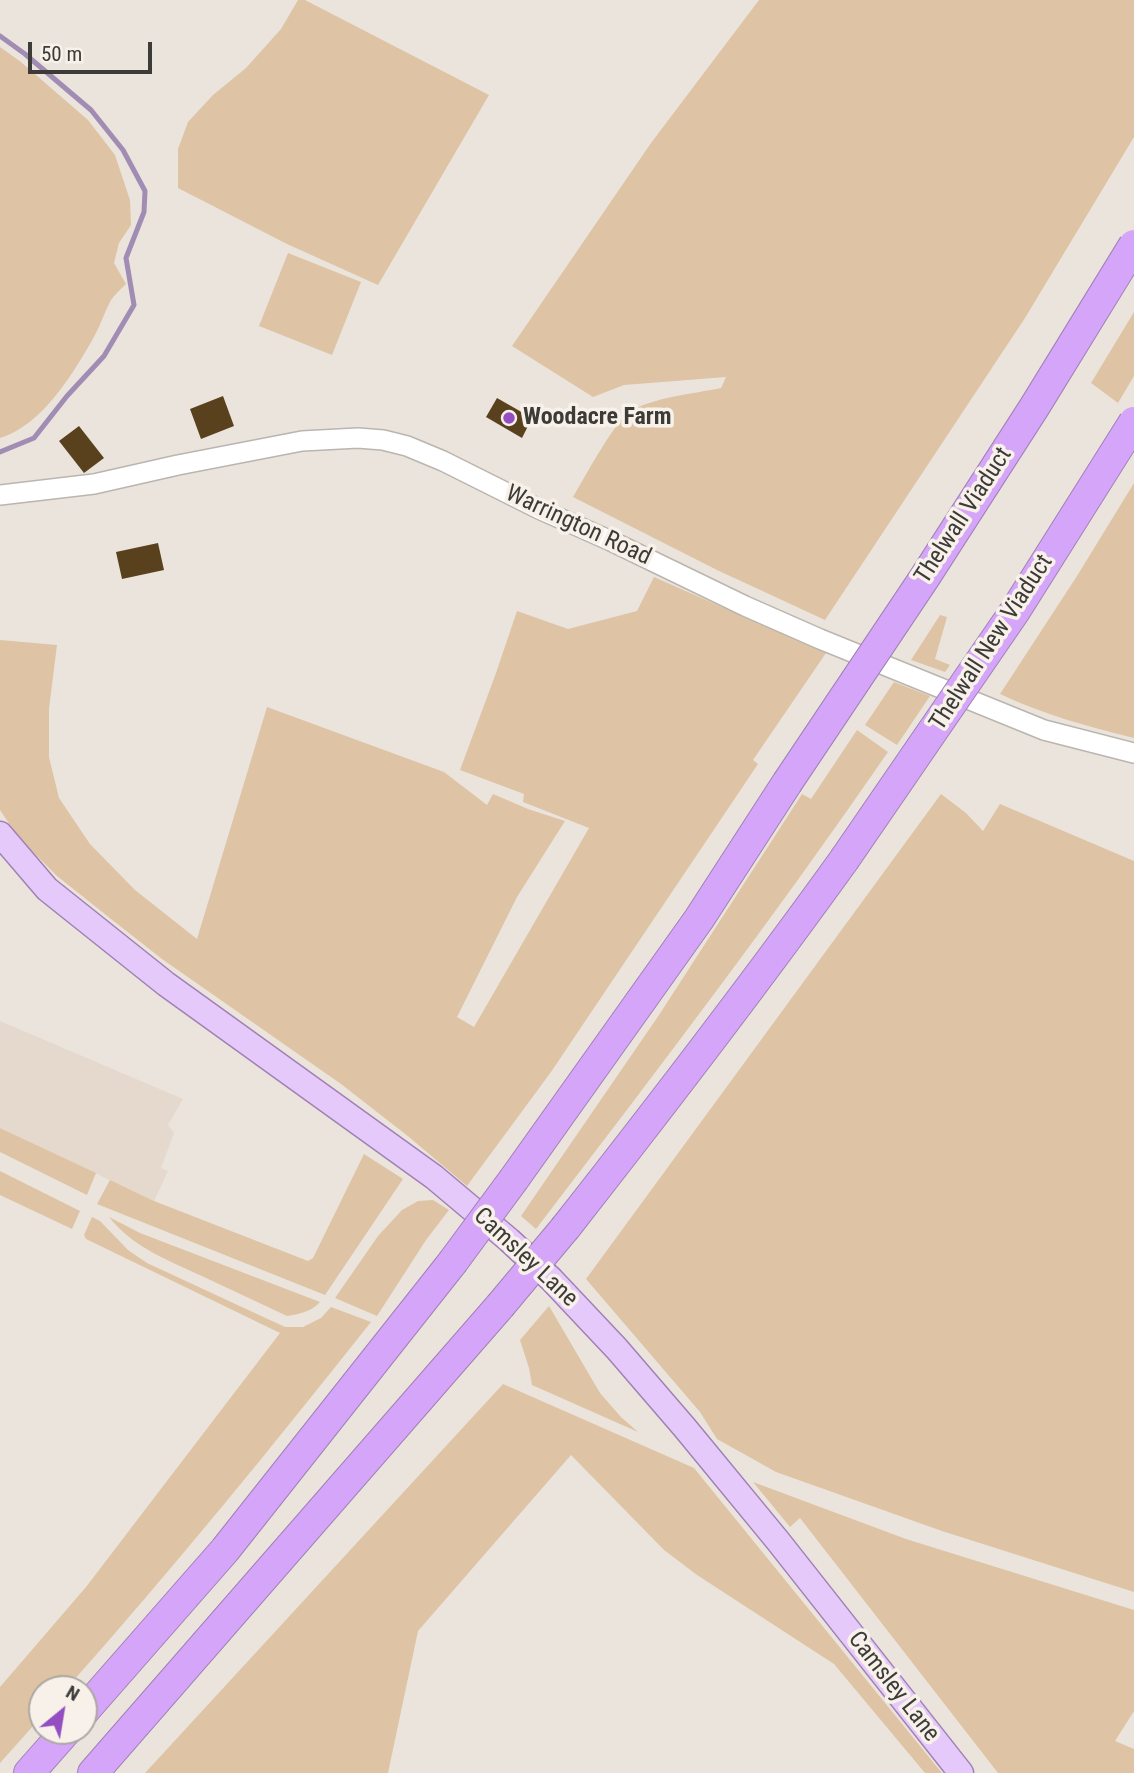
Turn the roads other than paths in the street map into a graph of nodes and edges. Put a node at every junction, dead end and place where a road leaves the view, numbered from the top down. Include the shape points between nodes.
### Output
1 (1134, 245) edge
2 (1134, 422) edge
3 (0, 495) edge
4 (1134, 753) edge
5 (0, 834) edge
6 (98, 1695) edge
7 (54, 1745) edge
8 (29, 1773) edge
9 (93, 1773) edge
10 (961, 1773) edge

1 - 6 highway, Thelwall Viaduct, bridge via 999,463 699,919 514,1179 225,1550
2 - 9 highway, Thelwall New Viaduct, bridge via 1015,611 844,860 674,1089 500,1306
3 - 4 street, Warrington Road via 94,484 302,441 383,440 443,461 820,639 1044,730
5 - 10 main road, Camsley Lane via 47,889 166,984 434,1177 570,1298 728,1479
7 - 8 highway

